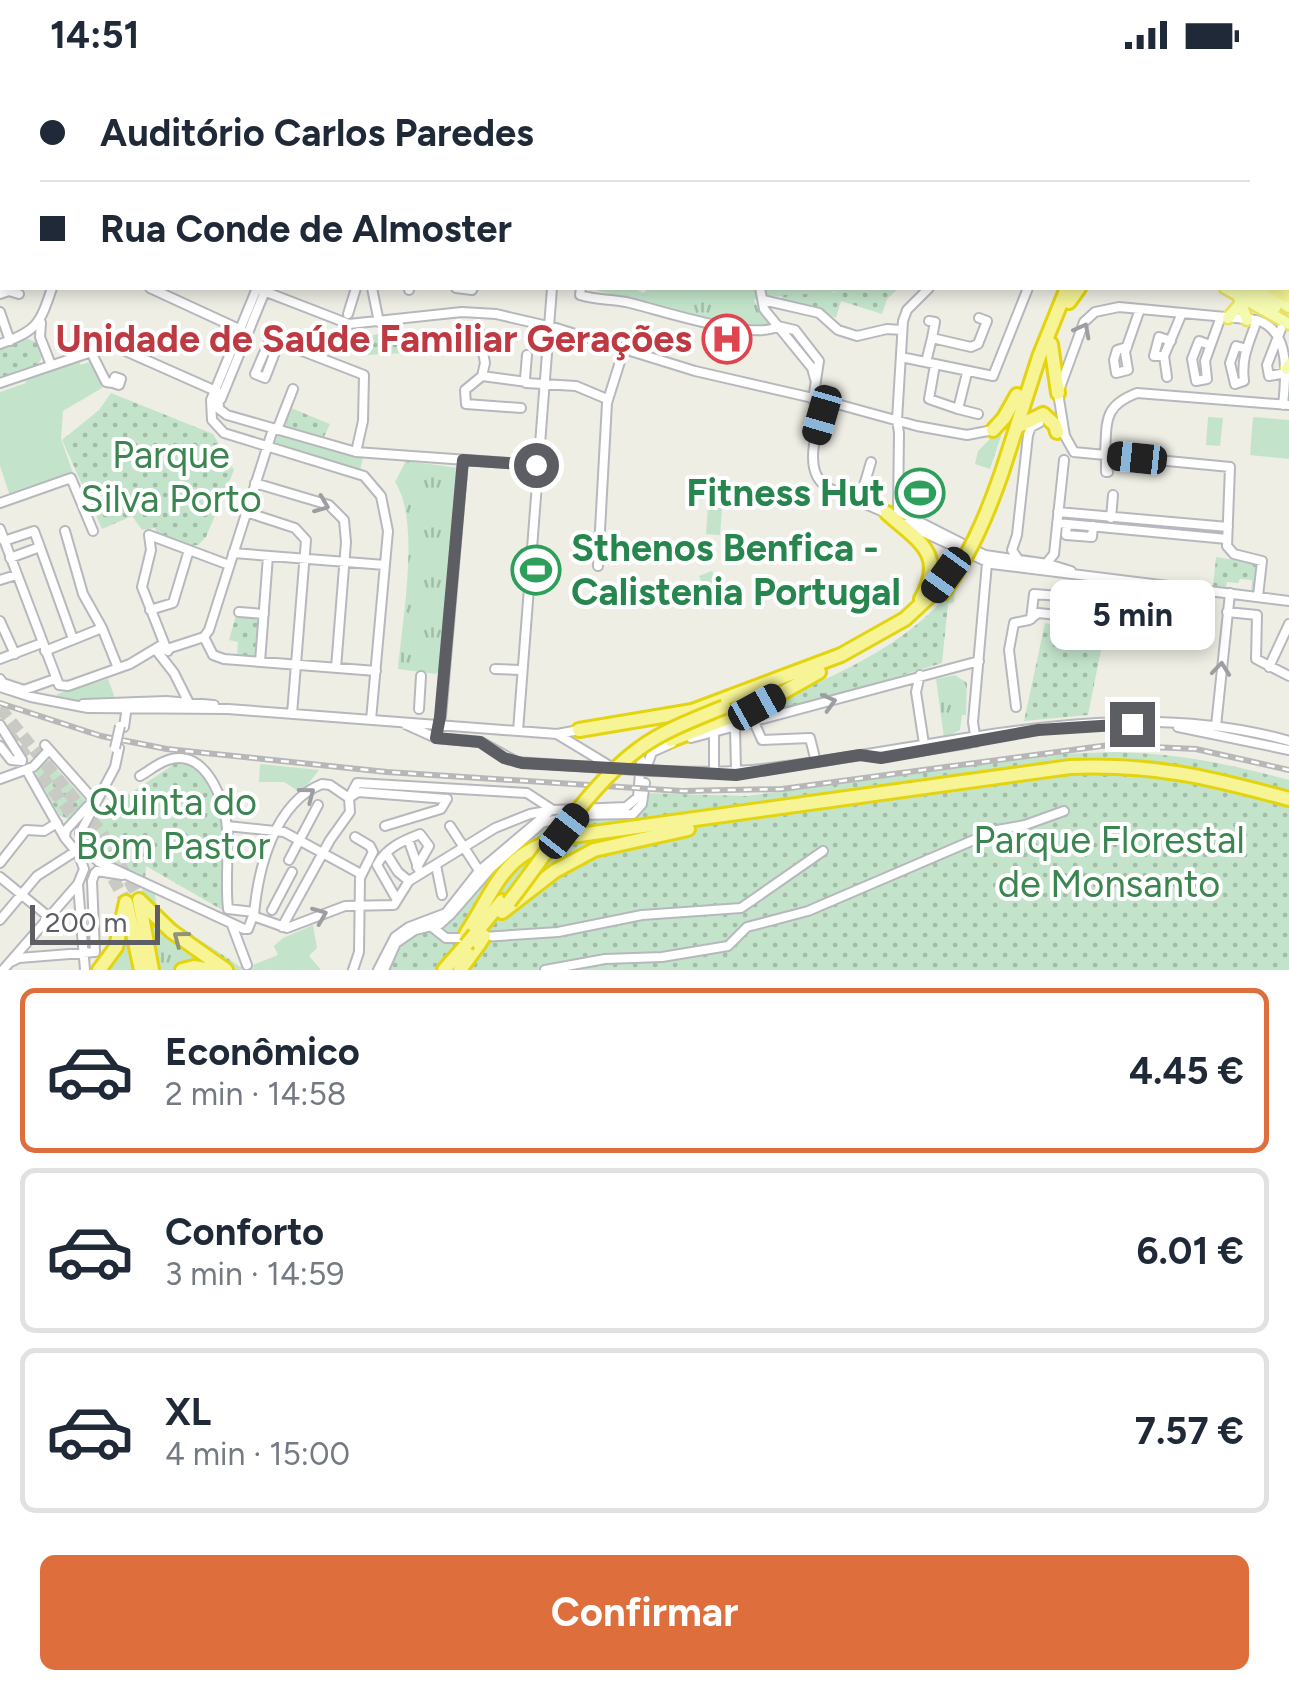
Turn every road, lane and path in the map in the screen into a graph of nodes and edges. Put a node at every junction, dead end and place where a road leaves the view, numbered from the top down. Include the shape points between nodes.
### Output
1 (1253, 70) edge
2 (1270, 70) edge
3 (51, 290) edge
4 (154, 290) edge
5 (260, 290) edge
6 (263, 290) edge
7 (355, 290) edge
8 (552, 290) edge
9 (760, 290) edge
10 (928, 290) edge
11 (1027, 290) edge
12 (1057, 290) edge
13 (1066, 290) edge
14 (1077, 290) edge
15 (1263, 290) edge
16 (580, 291) edge
17 (373, 293) edge
18 (0, 294) edge
19 (19, 294) dead end
20 (1240, 296) edge
21 (762, 300) junction
22 (1288, 300) edge
23 (1140, 309) junction
24 (0, 312) edge
25 (1182, 313) junction
26 (348, 314) dead end
27 (1224, 317) junction
28 (979, 318) dead end
29 (42, 319) junction
30 (1252, 320) junction
31 (930, 321) dead end
32 (379, 322) junction
33 (1287, 325) edge
34 (548, 326) junction
35 (784, 330) junction
36 (902, 330) junction
37 (478, 331) dead end
38 (244, 332) junction
39 (27, 334) junction
40 (932, 338) junction
41 (10, 341) junction
42 (279, 342) junction
43 (42, 343) junction
44 (0, 344) edge
45 (1051, 344) junction
46 (1210, 346) junction
47 (1127, 347) dead end
48 (624, 349) junction
49 (1247, 349) dead end
50 (90, 350) junction
51 (527, 355) dead end
52 (901, 358) junction
53 (931, 363) junction
54 (50, 364) junction
55 (1287, 369) edge
56 (967, 373) junction
57 (1168, 377) dead end
58 (480, 378) junction
59 (526, 380) junction
60 (0, 383) edge
61 (114, 383) dead end
62 (543, 383) junction
63 (815, 383) junction
64 (293, 389) dead end
65 (1058, 392) junction
66 (1017, 395) junction
67 (215, 398) junction
68 (608, 400) junction
69 (813, 400) junction
70 (826, 401) junction
71 (842, 405) junction
72 (1286, 405) edge
73 (521, 408) dead end
74 (958, 408) junction
75 (978, 414) dead end
76 (822, 415) junction
77 (896, 420) junction
78 (1017, 422) junction
79 (275, 429) junction
80 (993, 430) joint
81 (1061, 446) junction
82 (266, 448) junction
83 (356, 452) junction
84 (369, 453) junction
85 (463, 460) junction
86 (1106, 461) junction
87 (870, 462) dead end
88 (536, 465) junction
89 (998, 470) junction
90 (364, 476) junction
91 (255, 483) junction
92 (1113, 495) dead end
93 (896, 496) junction
94 (860, 499) junction
95 (0, 503) edge
96 (871, 504) junction
97 (246, 512) junction
98 (1058, 512) junction
99 (887, 513) junction
100 (1076, 514) junction
101 (1111, 518) junction
102 (1066, 524) junction
103 (1228, 528) junction
104 (0, 529) edge
105 (65, 531) dead end
106 (93, 531) dead end
107 (1207, 532) junction
108 (1227, 538) junction
109 (4, 541) junction
110 (1055, 546) junction
111 (40, 547) junction
112 (189, 550) junction
113 (233, 553) junction
114 (976, 554) junction
115 (268, 556) junction
116 (10, 558) junction
117 (304, 558) junction
118 (1034, 561) junction
119 (1050, 561) junction
120 (344, 562) junction
121 (989, 563) junction
122 (385, 564) junction
123 (1021, 564) junction
124 (229, 566) junction
125 (598, 566) dead end
126 (1068, 570) junction
127 (16, 575) junction
128 (1084, 576) junction
129 (0, 580) edge
130 (1108, 580) junction
131 (1225, 592) junction
132 (937, 594) junction
133 (1258, 596) junction
134 (1289, 601) edge
135 (1227, 609) junction
136 (150, 610) junction
137 (915, 610) junction
138 (239, 612) dead end
139 (264, 614) junction
140 (1070, 617) junction
141 (1031, 619) junction
142 (0, 621) edge
143 (1289, 624) edge
144 (102, 628) junction
145 (204, 636) junction
146 (73, 639) junction
147 (44, 647) junction
148 (162, 652) junction
149 (15, 654) junction
150 (0, 659) edge
151 (979, 661) junction
152 (260, 662) junction
153 (296, 665) junction
154 (1269, 667) junction
155 (118, 668) junction
156 (336, 668) junction
157 (495, 669) dead end
158 (520, 670) junction
159 (376, 671) junction
160 (819, 672) junction
161 (920, 674) junction
162 (421, 676) dead end
163 (1289, 676) edge
164 (0, 679) edge
165 (55, 679) junction
166 (176, 679) junction
167 (0, 687) edge
168 (185, 700) junction
169 (374, 700) junction
170 (166, 701) junction
171 (127, 704) junction
172 (722, 704) junction
173 (70, 705) junction
174 (1016, 707) dead end
175 (106, 708) junction
176 (146, 708) junction
177 (228, 709) junction
178 (419, 709) dead end
179 (692, 711) junction
180 (292, 714) junction
181 (354, 718) junction
182 (372, 720) junction
183 (397, 722) junction
184 (754, 722) junction
185 (973, 722) junction
186 (123, 724) junction
187 (1174, 724) junction
188 (0, 725) edge
189 (1216, 726) junction
190 (735, 727) junction
191 (1228, 728) junction
192 (438, 730) junction
193 (518, 730) junction
194 (579, 730) joint
195 (1289, 730) edge
196 (714, 732) junction
197 (557, 734) junction
198 (1009, 734) junction
199 (992, 735) junction
200 (1230, 738) junction
201 (975, 739) junction
202 (671, 740) dead end
203 (960, 740) junction
204 (1286, 740) edge
205 (1242, 741) junction
206 (924, 744) junction
207 (0, 746) edge
208 (117, 748) junction
209 (1289, 750) edge
210 (860, 755) junction
211 (642, 760) dead end
212 (816, 762) junction
213 (28, 763) junction
214 (617, 769) junction
215 (766, 769) junction
216 (736, 770) junction
217 (714, 771) junction
218 (686, 772) junction
219 (140, 776) dead end
220 (0, 778) edge
221 (447, 794) junction
222 (349, 798) junction
223 (94, 799) junction
224 (1289, 803) edge
225 (318, 805) dead end
226 (553, 810) junction
227 (1064, 811) dead end
228 (56, 820) junction
229 (227, 826) junction
230 (385, 826) dead end
231 (450, 826) dead end
232 (277, 831) junction
233 (67, 833) junction
234 (80, 834) junction
235 (355, 837) dead end
236 (408, 839) junction
237 (299, 840) junction
238 (463, 846) junction
239 (76, 851) junction
240 (823, 851) dead end
241 (322, 853) junction
242 (386, 853) junction
243 (290, 860) dead end
244 (0, 864) edge
245 (436, 865) junction
246 (96, 866) junction
247 (84, 868) junction
248 (419, 870) junction
249 (292, 872) dead end
250 (482, 873) junction
251 (361, 874) junction
252 (0, 877) edge
253 (410, 880) junction
254 (78, 884) junction
255 (280, 894) junction
256 (22, 895) junction
257 (442, 895) dead end
258 (131, 898) junction
259 (296, 902) junction
260 (395, 902) junction
261 (505, 905) junction
262 (358, 906) junction
263 (272, 910) dead end
264 (450, 915) junction
265 (48, 918) junction
266 (252, 918) junction
267 (0, 920) edge
268 (232, 925) junction
269 (430, 926) junction
270 (282, 927) junction
271 (26, 944) junction
272 (465, 947) edge
273 (89, 954) junction
274 (33, 957) junction
275 (11, 962) junction
276 (247, 965) dead end
277 (103, 967) edge
278 (3, 970) edge
279 (18, 970) edge
280 (85, 970) edge
281 (141, 970) edge
282 (152, 970) edge
283 (182, 970) edge
284 (210, 970) edge
285 (226, 970) edge
286 (353, 970) edge
287 (382, 970) edge
288 (545, 970) edge

1 - 2 highway
3 - 29 street
4 - 38 street
5 - 38 street
6 - 32 street via 344,322
7 - 17 street via 362,300
7 - 26 street
8 - 34 street
9 - 21 street
10 - 36 street via 907,310
11 - 56 street via 993,376
12 - 66 highway
13 - 78 highway
14 - 45 highway
15 - 22 main road
16 - 35 street via 732,328
17 - 32 street
18 - 19 street
20 - 27 main road
20 - 30 main road
20 - 33 main road
20 - 33 main road
21 - 35 street
21 - 36 street via 819,313 857,336
23 - 25 street
23 - 47 street
65 -> 23 street via 1084,322 1106,308
24 - 41 street
25 - 27 street
25 - 57 street via 1164,356
27 - 30 street
27 - 46 street
28 - 40 street via 987,321 971,347
29 - 39 street
29 - 43 street
30 - 33 street
30 - 49 street
31 - 40 street
32 - 34 street via 479,312
33 - 55 street
33 - 55 street via 1267,365 1269,376
34 - 48 street
34 - 62 street
35 - 63 street via 817,358
36 - 52 street
37 - 58 street via 485,363
38 - 67 street
39 - 41 street
39 - 43 street
40 - 53 street
41 - 44 street
42 - 42 street via 270,338 256,374 265,378
42 - 83 street via 364,375
43 - 54 street
45 - 65 highway
45 - 78 highway
46 - 46 street via 1199,341 1192,359 1196,381 1207,379
48 - 68 street
48 - 69 street
50 - 54 street
50 - 61 street via 106,382
50 - 67 street via 114,346
51 - 59 street
52 - 53 street
52 - 77 street
53 - 56 street
53 - 74 street via 929,400
54 - 60 street
55 - 72 street
56 - 74 street
58 - 59 street
58 - 73 street via 466,389 466,404
59 - 62 street
62 - 68 street via 576,386
62 - 88 street
63 - 69 street
63 - 70 street
64 - 79 street
65 - 81 street
66 - 80 highway
66 - 89 highway
67 - 79 street via 227,415
67 - 82 street via 211,417 218,429
68 - 125 street
69 - 70 street
69 - 76 street
70 - 71 street
71 - 76 street
71 - 77 street
72 - 86 street via 1138,393 1110,409
74 - 75 street
76 - 94 street via 817,476 826,487
77 - 80 street via 954,434
77 - 93 street
78 - 81 highway via 1043,414 1055,424
78 - 89 highway
79 - 82 street
79 - 83 street
81 - 86 street via 1071,458 1074,452
81 - 98 street
81 - 123 street via 1044,423 1031,428 1012,552
82 - 90 street
82 - 91 street
83 - 84 street
84 - 85 street
84 - 90 street
85 - 88 street
85 - 192 street
86 - 103 street via 1230,467
87 - 94 street
88 - 158 street
89 - 132 highway, bridge via 980,533
90 - 122 street via 386,506
91 - 97 street
91 -> 120 street via 336,509 346,528
92 - 101 street
93 - 96 street via 885,506
93 - 114 street via 902,516
94 - 96 street
95 - 106 street via 70,478
96 - 99 street
97 - 113 street
97 - 117 street via 300,530
98 - 100 street
98 - 102 street
99 - 114 street
99 - 137 highway via 931,559 931,580
100 - 101 street
100 - 102 street
101 - 107 street
102 - 107 street via 1066,535 1092,537 1092,526
102 - 110 street
103 - 107 street
103 - 108 street
104 - 109 street
105 - 144 street via 83,594
107 - 108 street
108 - 133 street via 1232,552 1262,561
109 - 111 street via 34,531
109 - 116 street
110 - 118 street
110 - 119 street
110 - 126 street
111 - 116 street
111 - 146 street
112 - 124 street
112 - 136 street via 173,602
112 - 136 street via 149,535 142,587
113 - 115 street
113 - 124 street
114 - 121 street
114 - 123 street
115 - 117 street
115 - 139 street
116 - 127 street
117 - 120 street
117 - 153 street
118 - 119 street
118 - 123 street
119 - 123 street
119 - 126 street
120 - 122 street
120 - 156 street
121 - 123 street
121 - 151 street
122 - 159 street
123 - 128 street
124 - 145 street
126 - 128 street
127 - 129 street
127 - 147 street
128 - 130 street
130 - 131 street
130 - 140 street via 1098,619
131 - 133 street
131 - 135 street
132 - 137 highway
132 - 160 highway via 908,626
133 - 134 street
135 - 154 street via 1259,617 1256,659
189 -> 135 street
136 - 148 street
137 - 172 highway via 854,648
138 - 139 street
139 - 152 street
140 - 141 street via 1038,613
140 - 141 street via 1072,598 1034,594
141 - 174 street via 1013,626
142 - 149 street
143 - 154 street
144 - 146 street
144 - 155 street
145 - 148 street
145 - 152 street via 213,655
146 - 147 street
147 - 149 street
147 - 165 street
148 - 155 street
148 - 166 street
149 - 150 street
151 - 161 street
151 - 185 street
152 - 153 street
153 - 156 street
153 - 180 street
154 - 163 street
155 - 165 street via 68,686
156 - 159 street
157 - 158 street
158 - 193 street
159 - 169 street
160 - 172 highway
160 - 202 highway via 757,707
184 -> 161 street
161 - 206 street via 916,692
162 - 178 street
164 - 165 street via 24,690
166 - 168 street
166 - 170 street via 176,696
167 - 173 street
168 - 170 street
168 - 176 street
168 - 177 street
168 - 177 street via 197,709
169 - 181 street
169 - 182 street
169 - 183 street via 380,715
170 - 171 street
171 - 173 street
171 - 175 street
171 - 176 street
171 - 186 street
172 - 179 highway
172 - 261 highway, bridge via 627,758
173 - 175 street
175 - 186 street
176 - 186 street
177 - 180 street
179 - 194 highway
179 - 261 highway, bridge via 638,739 596,776
180 - 181 street
181 - 182 street
182 - 183 street
183 - 192 street
183 - 192 street
184 - 190 street
184 - 212 street via 762,740 810,738
185 - 199 street
185 - 201 street
185 - 203 street
186 - 208 street, bridge
187 - 189 street
187 - 198 street
187 - 200 street
188 - 213 street
189 - 191 street
189 - 200 street
190 - 196 street
190 - 216 street
191 - 204 street
191 - 205 street
192 - 193 street
192 - 214 street via 522,763
193 - 197 street
194 - 197 street
195 - 204 street
196 - 217 street
196 - 250 street via 652,752 642,804 633,814 554,818
197 - 214 street
198 - 199 street
198 - 201 street
199 - 201 street
200 - 205 street
201 - 203 street
201 - 210 street via 881,758
203 - 206 street
205 - 209 street
206 - 210 street
207 - 213 street via 11,760
208 - 223 street
208 - 234 street
210 - 212 street
211 - 226 street via 634,803
212 - 215 street
213 - 220 street
213 - 223 street via 47,748
213 - 228 street
214 - 218 street, bridge
215 - 216 street
215 - 218 street
216 - 217 street
217 - 218 street
219 - 229 street via 169,759 194,760
221 - 222 street via 358,792
221 - 226 street via 528,794
221 - 230 street via 441,809
232 -> 222 street via 316,786 330,785
222 - 241 street via 350,812
223 - 233 street
224 - 261 highway via 1151,775 1038,780 613,843 574,859
224 - 272 highway via 1152,767 1070,767 572,836 538,845 502,872
225 - 237 street
226 - 238 street
226 - 250 street
227 - 288 street via 997,830 808,911 747,927 724,948
228 - 233 street
228 - 244 street via 44,831 20,834
229 - 232 street
229 - 266 street via 231,911
231 - 238 street
232 - 237 street
232 - 266 street
233 - 234 street via 74,842
233 - 239 street
234 - 246 street
235 - 251 street via 373,850
236 - 242 street
236 - 248 street
236 - 248 street via 420,834 429,846
237 - 241 street
237 - 243 street
238 - 245 street
238 - 250 street
239 - 247 street
239 - 256 street
240 - 272 street via 742,908 642,915
241 - 251 street
241 - 259 street
242 - 253 street
242 - 260 street via 377,865
245 - 248 street
245 - 257 street
246 - 247 street
246 - 247 street via 86,860
246 - 268 street
246 - 273 street via 97,947
247 - 254 street
248 - 253 street
249 - 255 street
250 - 264 street
250 - 287 street via 446,913 395,937
251 - 262 street
252 - 256 street
253 - 260 street
254 - 265 street
254 - 273 street
255 - 259 street
255 - 263 street
256 - 265 street
256 - 267 street
258 - 277 highway
258 - 281 highway
258 - 282 highway
285 -> 258 highway
259 - 270 street
260 - 262 street
261 - 272 highway
270 -> 262 street
262 - 286 street
264 - 269 street
264 - 272 street via 448,930
265 - 271 street
266 - 268 street via 244,929
266 - 270 street
268 - 276 street
269 - 272 street
269 - 287 street via 396,943
271 - 274 street via 24,952
271 - 275 street
273 - 274 street
273 - 280 street
274 - 275 street
275 - 278 street
275 - 279 street
283 - 284 highway

